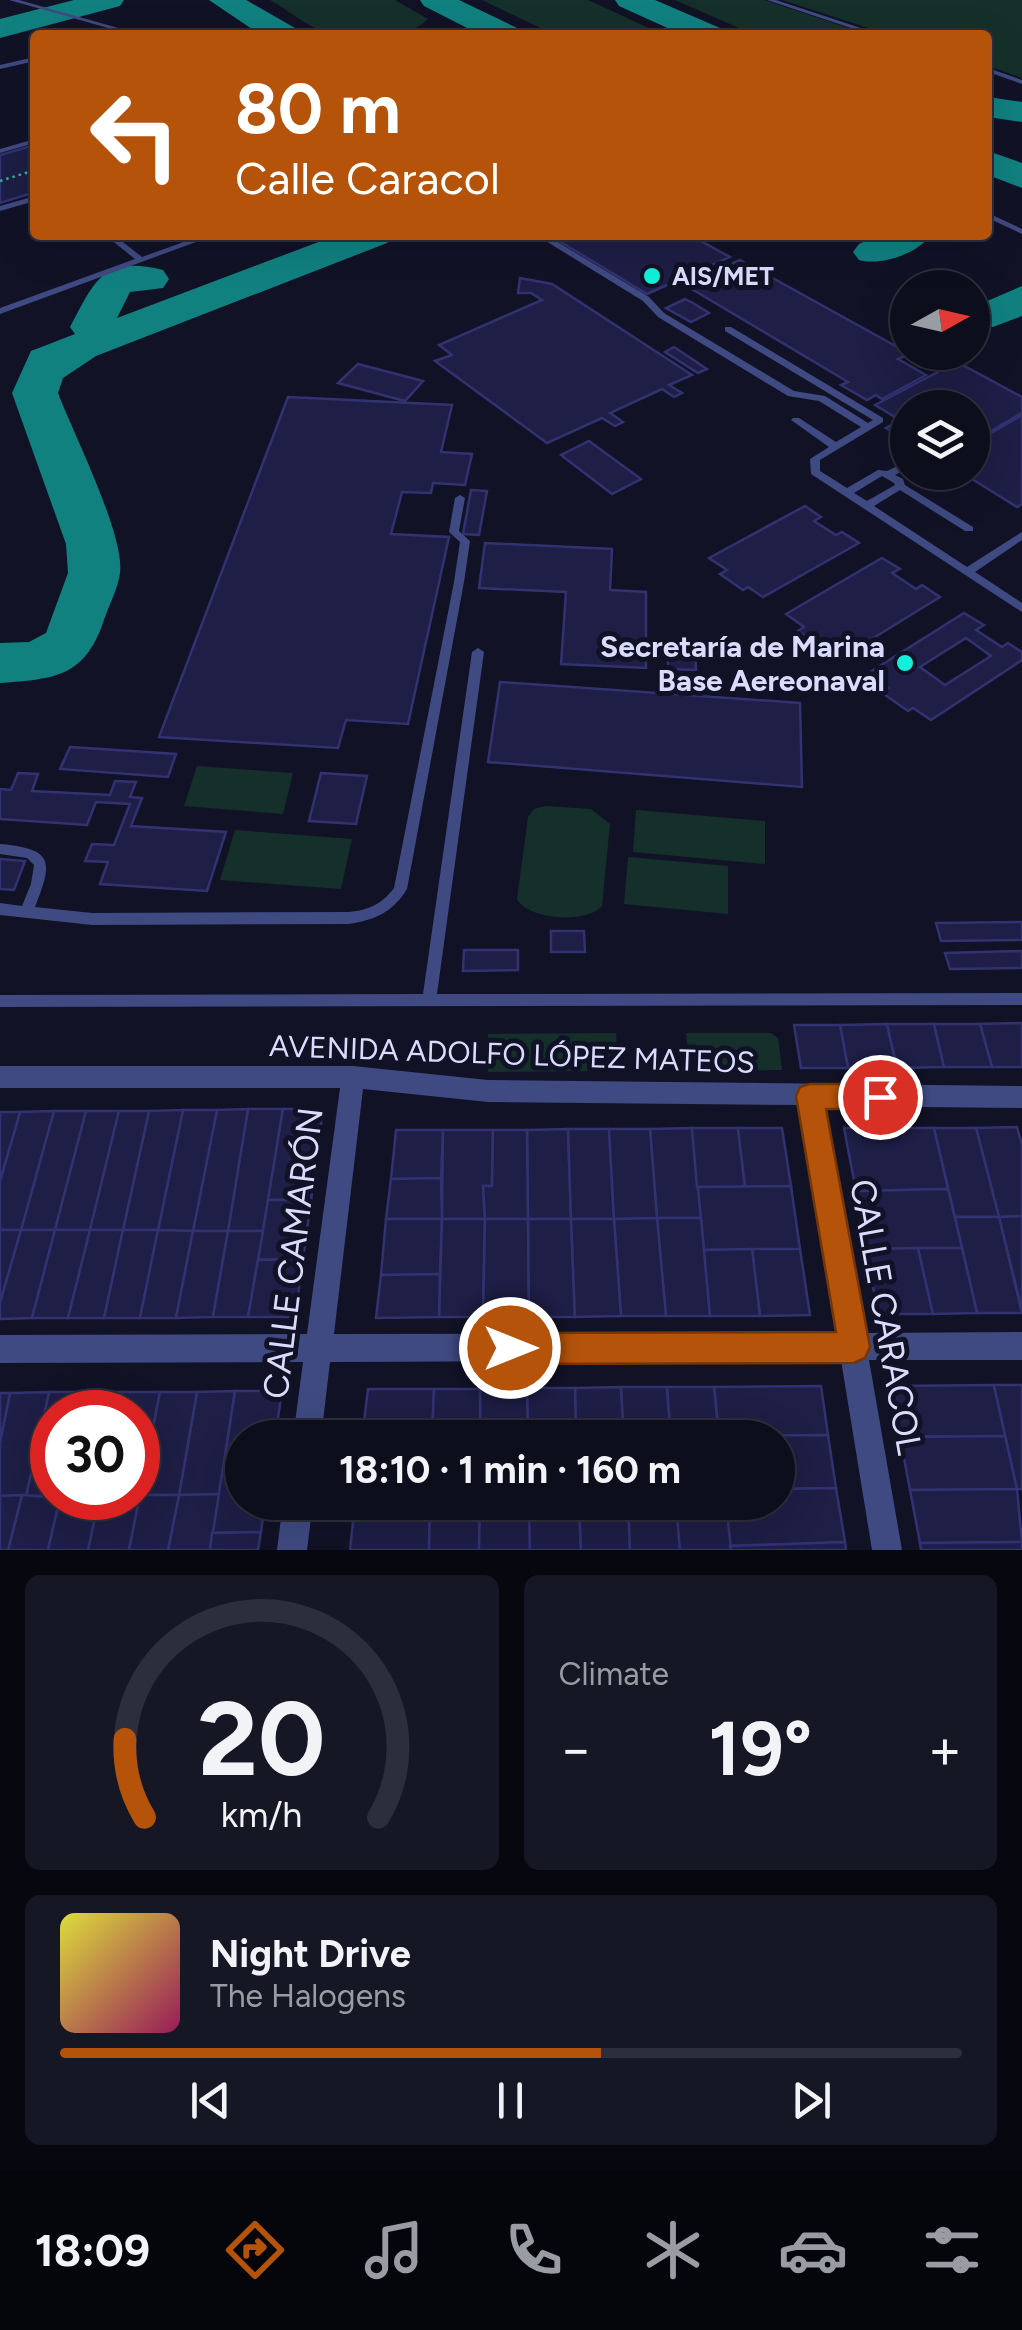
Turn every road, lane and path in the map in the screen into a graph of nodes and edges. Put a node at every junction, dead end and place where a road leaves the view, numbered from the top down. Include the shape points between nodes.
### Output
1 (12, 0) edge
2 (770, 0) edge
3 (122, 30) edge
4 (863, 30) edge
5 (30, 62) edge
6 (0, 67) edge
7 (992, 71) edge
8 (1022, 82) edge
9 (30, 142) edge
10 (0, 151) edge
11 (30, 172) edge
12 (0, 181) edge
13 (30, 200) edge
14 (0, 209) edge
15 (992, 218) edge
16 (1022, 232) edge
17 (115, 240) edge
18 (196, 240) edge
19 (548, 240) edge
20 (141, 260) junction
21 (0, 312) edge
22 (728, 328) dead end
23 (796, 420) dead end
24 (868, 428) junction
25 (836, 446) junction
26 (888, 474) edge
27 (893, 490) edge
28 (907, 490) edge
29 (846, 492) junction
30 (460, 498) dead end
31 (866, 506) junction
32 (970, 529) dead end
33 (1022, 536) edge
34 (967, 572) junction
35 (1022, 608) edge
36 (478, 652) dead end
37 (0, 849) edge
38 (0, 909) edge
39 (27, 911) junction
40 (0, 919) edge
41 (1022, 999) edge
42 (0, 1000) edge
43 (428, 1000) junction
44 (0, 1077) edge
45 (353, 1078) junction
46 (810, 1096) junction
47 (1022, 1097) edge
48 (1022, 1346) edge
49 (854, 1347) junction
50 (0, 1349) edge
51 (318, 1349) junction
52 (309, 1420) edge
53 (296, 1520) edge
54 (292, 1550) edge
55 (887, 1550) edge

1 - 3 lane
2 - 4 lane
5 - 6 lane
7 - 8 lane
9 - 10 lane
11 - 12 path
13 - 14 lane
15 - 16 lane
17 - 20 lane
18 - 20 lane
19 - 24 lane via 791,394 822,398
20 - 21 lane
22 - 24 lane via 878,418
23 - 25 lane
24 - 25 lane
25 - 29 lane via 812,465
26 - 29 lane
27 - 31 lane
28 - 32 lane
29 - 31 lane
30 - 39 lane via 454,532 465,541 459,582 400,889 391,904 349,918 92,919
31 - 34 lane
33 - 34 lane
34 - 35 lane
36 - 43 lane
37 - 39 lane via 32,852 40,860
38 - 39 lane
39 - 40 lane
41 - 43 lane
42 - 43 lane
44 - 45 street, AVENIDA ADOLFO LÓPEZ MATEOS
45 - 46 street, AVENIDA ADOLFO LÓPEZ MATEOS via 488,1091
45 - 51 street, CALLE CAMARÓN
46 - 47 street, AVENIDA ADOLFO LÓPEZ MATEOS
46 - 49 street, CALLE CARACOL
48 - 49 street
49 - 51 street
49 - 55 street, CALLE CARACOL
50 - 51 street
51 - 52 street, CALLE CAMARÓN
53 - 54 street

